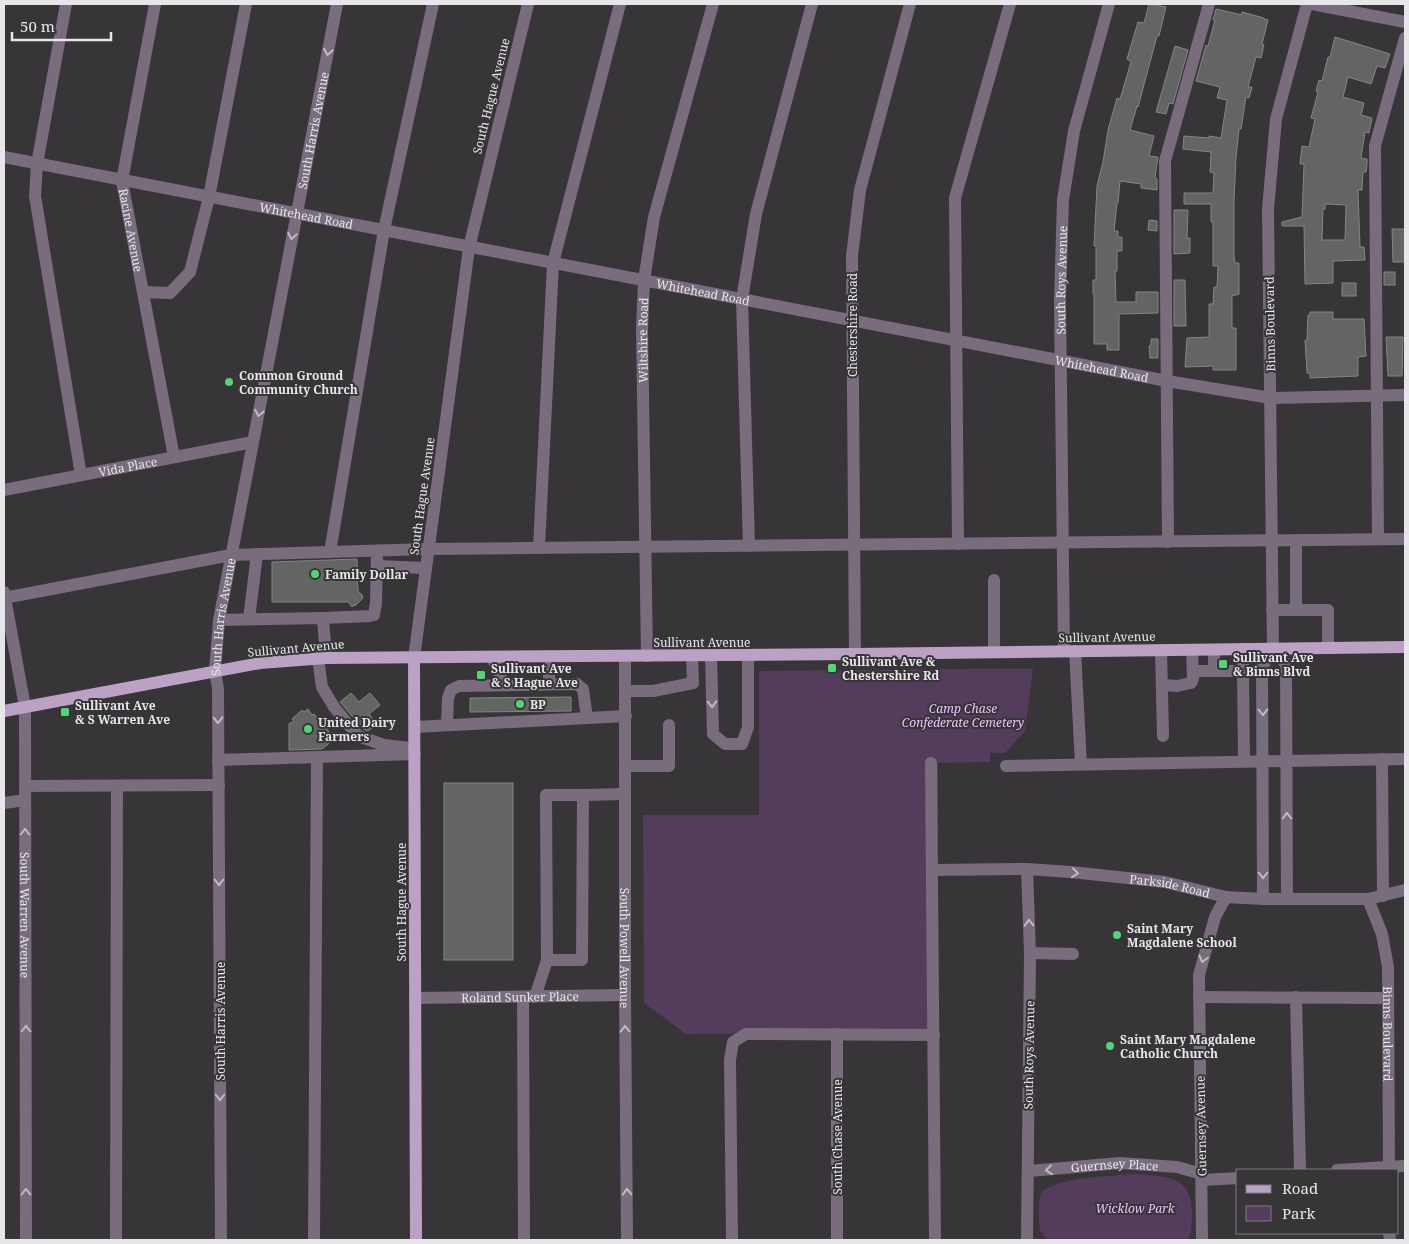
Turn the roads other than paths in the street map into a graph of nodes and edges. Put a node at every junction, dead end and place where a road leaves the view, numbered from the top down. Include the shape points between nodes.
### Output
1 (66, 4) edge
2 (156, 4) edge
3 (246, 4) edge
4 (337, 4) edge
5 (433, 4) edge
6 (528, 4) edge
7 (620, 4) edge
8 (713, 4) edge
9 (812, 4) edge
10 (910, 4) edge
11 (1010, 4) edge
12 (1108, 4) edge
13 (1209, 4) edge
14 (1307, 4) edge
15 (1312, 4) edge
16 (1405, 22) edge
17 (1405, 38) edge
18 (4, 158) edge
19 (37, 164) junction
20 (122, 180) junction
21 (209, 197) junction
22 (296, 214) junction
23 (384, 230) junction
24 (469, 248) junction
25 (553, 263) junction
26 (644, 280) junction
27 (143, 292) junction
28 (742, 299) junction
29 (852, 320) junction
30 (957, 341) junction
31 (1061, 360) junction
32 (1167, 381) junction
33 (1405, 395) edge
34 (1376, 396) junction
35 (1271, 398) junction
36 (253, 442) junction
37 (174, 457) junction
38 (81, 475) junction
39 (4, 490) edge
40 (1378, 539) junction
41 (1405, 539) edge
42 (1296, 540) junction
43 (1272, 541) junction
44 (1168, 542) junction
45 (958, 544) junction
46 (1063, 544) junction
47 (854, 545) junction
48 (749, 546) junction
49 (644, 547) junction
50 (539, 548) junction
51 (428, 549) junction
52 (377, 551) junction
53 (330, 552) junction
54 (257, 554) junction
55 (231, 555) junction
56 (377, 566) junction
57 (426, 568) junction
58 (994, 580) dead end
59 (4, 596) edge
60 (1272, 610) junction
61 (1296, 610) junction
62 (323, 618) junction
63 (249, 619) junction
64 (219, 620) junction
65 (1405, 647) edge
66 (1328, 648) junction
67 (1273, 649) junction
68 (1161, 650) junction
69 (1192, 650) junction
70 (1214, 650) junction
71 (1243, 650) junction
72 (1070, 651) junction
73 (994, 652) junction
74 (856, 654) junction
75 (692, 655) junction
76 (711, 655) junction
77 (748, 655) junction
78 (625, 656) junction
79 (646, 656) junction
80 (492, 657) junction
81 (550, 657) junction
82 (322, 658) junction
83 (414, 658) junction
84 (215, 671) junction
85 (1193, 671) junction
86 (1214, 671) junction
87 (1243, 677) junction
88 (549, 683) junction
89 (1263, 683) junction
90 (504, 684) junction
91 (1162, 685) junction
92 (626, 691) junction
93 (25, 708) junction
94 (4, 711) edge
95 (626, 716) junction
96 (587, 718) junction
97 (447, 725) junction
98 (669, 725) dead end
99 (414, 727) junction
100 (1163, 736) dead end
101 (1263, 740) junction
102 (1244, 741) junction
103 (415, 751) junction
104 (317, 757) junction
105 (1382, 759) junction
106 (1405, 759) edge
107 (218, 760) junction
108 (1244, 760) junction
109 (1263, 760) junction
110 (1287, 760) junction
111 (931, 763) dead end
112 (1081, 764) junction
113 (626, 766) junction
114 (1006, 766) dead end
115 (218, 785) junction
116 (25, 786) junction
117 (117, 786) junction
118 (625, 794) junction
119 (583, 795) junction
120 (25, 800) junction
121 (4, 803) edge
122 (932, 870) junction
123 (1027, 870) junction
124 (1405, 890) edge
125 (1383, 896) junction
126 (1226, 897) junction
127 (1263, 899) junction
128 (1287, 899) junction
129 (1368, 900) junction
130 (1030, 953) junction
131 (1074, 954) dead end
132 (547, 960) junction
133 (625, 995) junction
134 (529, 997) junction
135 (1199, 997) junction
136 (1296, 997) junction
137 (415, 998) junction
138 (1388, 998) junction
139 (837, 1034) junction
140 (934, 1035) junction
141 (1405, 1166) edge
142 (1300, 1169) edge
143 (1389, 1169) edge
144 (1029, 1171) junction
145 (1202, 1177) junction
146 (1236, 1178) edge
147 (26, 1240) edge
148 (116, 1240) edge
149 (221, 1240) edge
150 (314, 1240) edge
151 (416, 1240) edge
152 (524, 1240) edge
153 (627, 1240) edge
154 (732, 1240) edge
155 (837, 1240) edge
156 (935, 1240) edge
157 (1027, 1240) edge
158 (1202, 1240) edge

1 - 19 street
2 - 20 street, Racine Avenue
3 - 21 street
4 -> 22 street, South Harris Avenue
5 - 23 street
6 - 24 street, South Hague Avenue
7 - 25 street
8 - 26 street, Wiltshire Road via 656,208
9 - 28 street via 756,214
10 - 29 street, Chestershire Road via 860,190 852,256
11 - 30 street via 955,198
12 - 31 street, South Roys Avenue via 1074,132 1064,191
13 - 32 street via 1165,161
14 - 35 street, Binns Boulevard via 1276,119 1274,138 1268,209
15 - 16 street
17 - 34 street via 1375,146
18 - 19 street, Whitehead Road
19 - 20 street, Whitehead Road
19 - 38 street via 35,196
20 - 21 street, Whitehead Road
20 - 27 street, Racine Avenue
21 - 22 street, Whitehead Road
21 - 27 street via 190,272 170,293
22 - 23 street, Whitehead Road
22 -> 36 street, South Harris Avenue
23 - 24 street, Whitehead Road
23 - 53 street
24 - 25 street, Whitehead Road
24 - 51 street, South Hague Avenue
25 - 26 street, Whitehead Road
25 - 50 street
26 - 28 street, Whitehead Road
26 - 49 street, Wiltshire Road
27 - 37 street, Racine Avenue
28 - 29 street, Whitehead Road
28 - 48 street
29 - 30 street, Whitehead Road
29 - 47 street, Chestershire Road
30 - 31 street, Whitehead Road
30 - 45 street
31 - 32 street, Whitehead Road
31 - 46 street, South Roys Avenue
32 - 35 street, Whitehead Road
32 - 44 street
33 - 34 street, Whitehead Road
34 - 35 street, Whitehead Road
34 - 40 street
35 - 43 street, Binns Boulevard
36 - 37 street, Vida Place
36 - 55 street, South Harris Avenue
37 - 38 street, Vida Place
38 - 39 street, Vida Place
40 - 41 street
40 - 42 street
42 - 43 street
42 - 61 street
43 - 44 street
43 - 60 street, Binns Boulevard
44 - 46 street
45 - 46 street
45 - 47 street
46 - 72 street, South Roys Avenue
47 - 48 street
47 - 74 street, Chestershire Road
48 - 49 street
49 - 50 street
49 - 79 street, Wiltshire Road
50 - 51 street
51 - 52 street
51 - 57 street, South Hague Avenue
52 - 53 street
52 - 56 street
53 - 54 street
54 - 55 street
54 - 63 street
55 - 59 street
55 - 64 street, South Harris Avenue
56 - 57 street
56 - 62 street via 374,614
57 - 83 street, South Hague Avenue
58 - 73 street
59 - 93 street, South Warren Avenue
60 - 61 street
60 - 67 street, Binns Boulevard
61 - 66 street via 1328,610
62 - 63 street
62 - 82 street
63 - 64 street
64 - 84 street, South Harris Avenue
65 - 66 main road, Sullivant Avenue
66 - 67 main road, Sullivant Avenue
67 - 71 main road, Sullivant Avenue
67 - 89 street, Binns Boulevard via 1262,667
67 - 110 street via 1286,664
68 - 69 main road, Sullivant Avenue
68 - 72 main road, Sullivant Avenue
68 - 91 street
69 - 70 main road, Sullivant Avenue
69 - 85 street
70 - 71 main road, Sullivant Avenue
70 - 86 street
71 - 87 street
72 - 73 main road, Sullivant Avenue
72 - 112 street, South Roys Avenue
73 - 74 main road, Sullivant Avenue
74 - 77 main road, Sullivant Avenue
75 - 76 main road, Sullivant Avenue
75 - 79 main road, Sullivant Avenue
75 - 92 street via 693,683 654,691
76 - 77 main road, Sullivant Avenue
76 -> 77 street via 714,734 725,744 742,744 748,727
78 - 79 main road, Sullivant Avenue
78 - 81 main road, Sullivant Avenue
78 - 92 street, South Powell Avenue
80 - 81 main road, Sullivant Avenue
80 - 83 main road, Sullivant Avenue
80 - 90 street
81 - 88 street
82 - 83 main road, Sullivant Avenue
82 - 84 main road, Sullivant Avenue via 260,663
82 - 103 street via 322,687 358,736
83 - 99 main road, South Hague Avenue
84 - 93 main road, Sullivant Avenue
84 -> 107 street, South Harris Avenue
85 - 86 street
85 - 91 street via 1191,683
86 - 87 street
87 - 89 street
87 - 102 street
88 - 90 street
88 - 96 street via 577,684 583,689
89 -> 101 street, Binns Boulevard
90 - 97 street via 459,686 451,690
91 - 100 street
92 - 95 street, South Powell Avenue
93 - 94 main road, Sullivant Avenue
93 - 116 street, South Warren Avenue
95 - 96 street
95 - 113 street, South Powell Avenue
96 - 97 street
97 - 99 street
98 - 113 street via 669,766
99 - 103 main road, South Hague Avenue
101 - 102 street
101 - 109 street, Binns Boulevard
102 - 108 street
103 - 104 street
103 - 137 main road, South Hague Avenue
104 - 107 street
104 - 150 street
105 - 106 street
105 - 110 street
105 - 125 street
107 - 115 street, South Harris Avenue
108 - 109 street
108 - 112 street
109 - 110 street
109 -> 127 street, Binns Boulevard
128 -> 110 street
111 - 122 street
112 - 114 street
113 - 118 street, South Powell Avenue
115 - 117 street
115 -> 149 street, South Harris Avenue
116 - 117 street
116 - 120 street, South Warren Avenue
117 - 148 street
118 - 119 street
118 - 133 street, South Powell Avenue
119 - 132 street via 582,960
119 - 132 street via 546,795
120 - 121 street
147 -> 120 street, South Warren Avenue
122 - 123 street, Parkside Road
122 - 140 street
123 -> 126 street, Parkside Road via 1165,882
130 -> 123 street, South Roys Avenue
124 - 125 street, Parkside Road
125 - 129 street, Parkside Road
126 - 127 street, Parkside Road
126 -> 135 street, Guernsey Avenue via 1215,917 1199,974
127 - 128 street, Parkside Road
128 - 129 street, Parkside Road
129 - 138 street, Binns Boulevard via 1386,951
130 - 131 street
130 - 144 street, South Roys Avenue
132 - 134 street
133 - 134 street, Roland Sunker Place
153 -> 133 street, South Powell Avenue
134 - 137 street, Roland Sunker Place
134 - 152 street
135 - 136 street
135 - 145 street, Guernsey Avenue
136 - 138 street
136 - 142 street
137 - 151 main road, South Hague Avenue
138 - 143 street, Binns Boulevard
139 - 140 street
139 - 154 street via 746,1034 733,1042 730,1060
139 - 155 street, South Chase Avenue
140 - 156 street
141 - 143 street
145 -> 144 street, Guernsey Place via 1177,1167 1120,1163
144 - 157 street, South Roys Avenue
145 - 146 street, Guernsey Place
145 - 158 street, Guernsey Avenue

